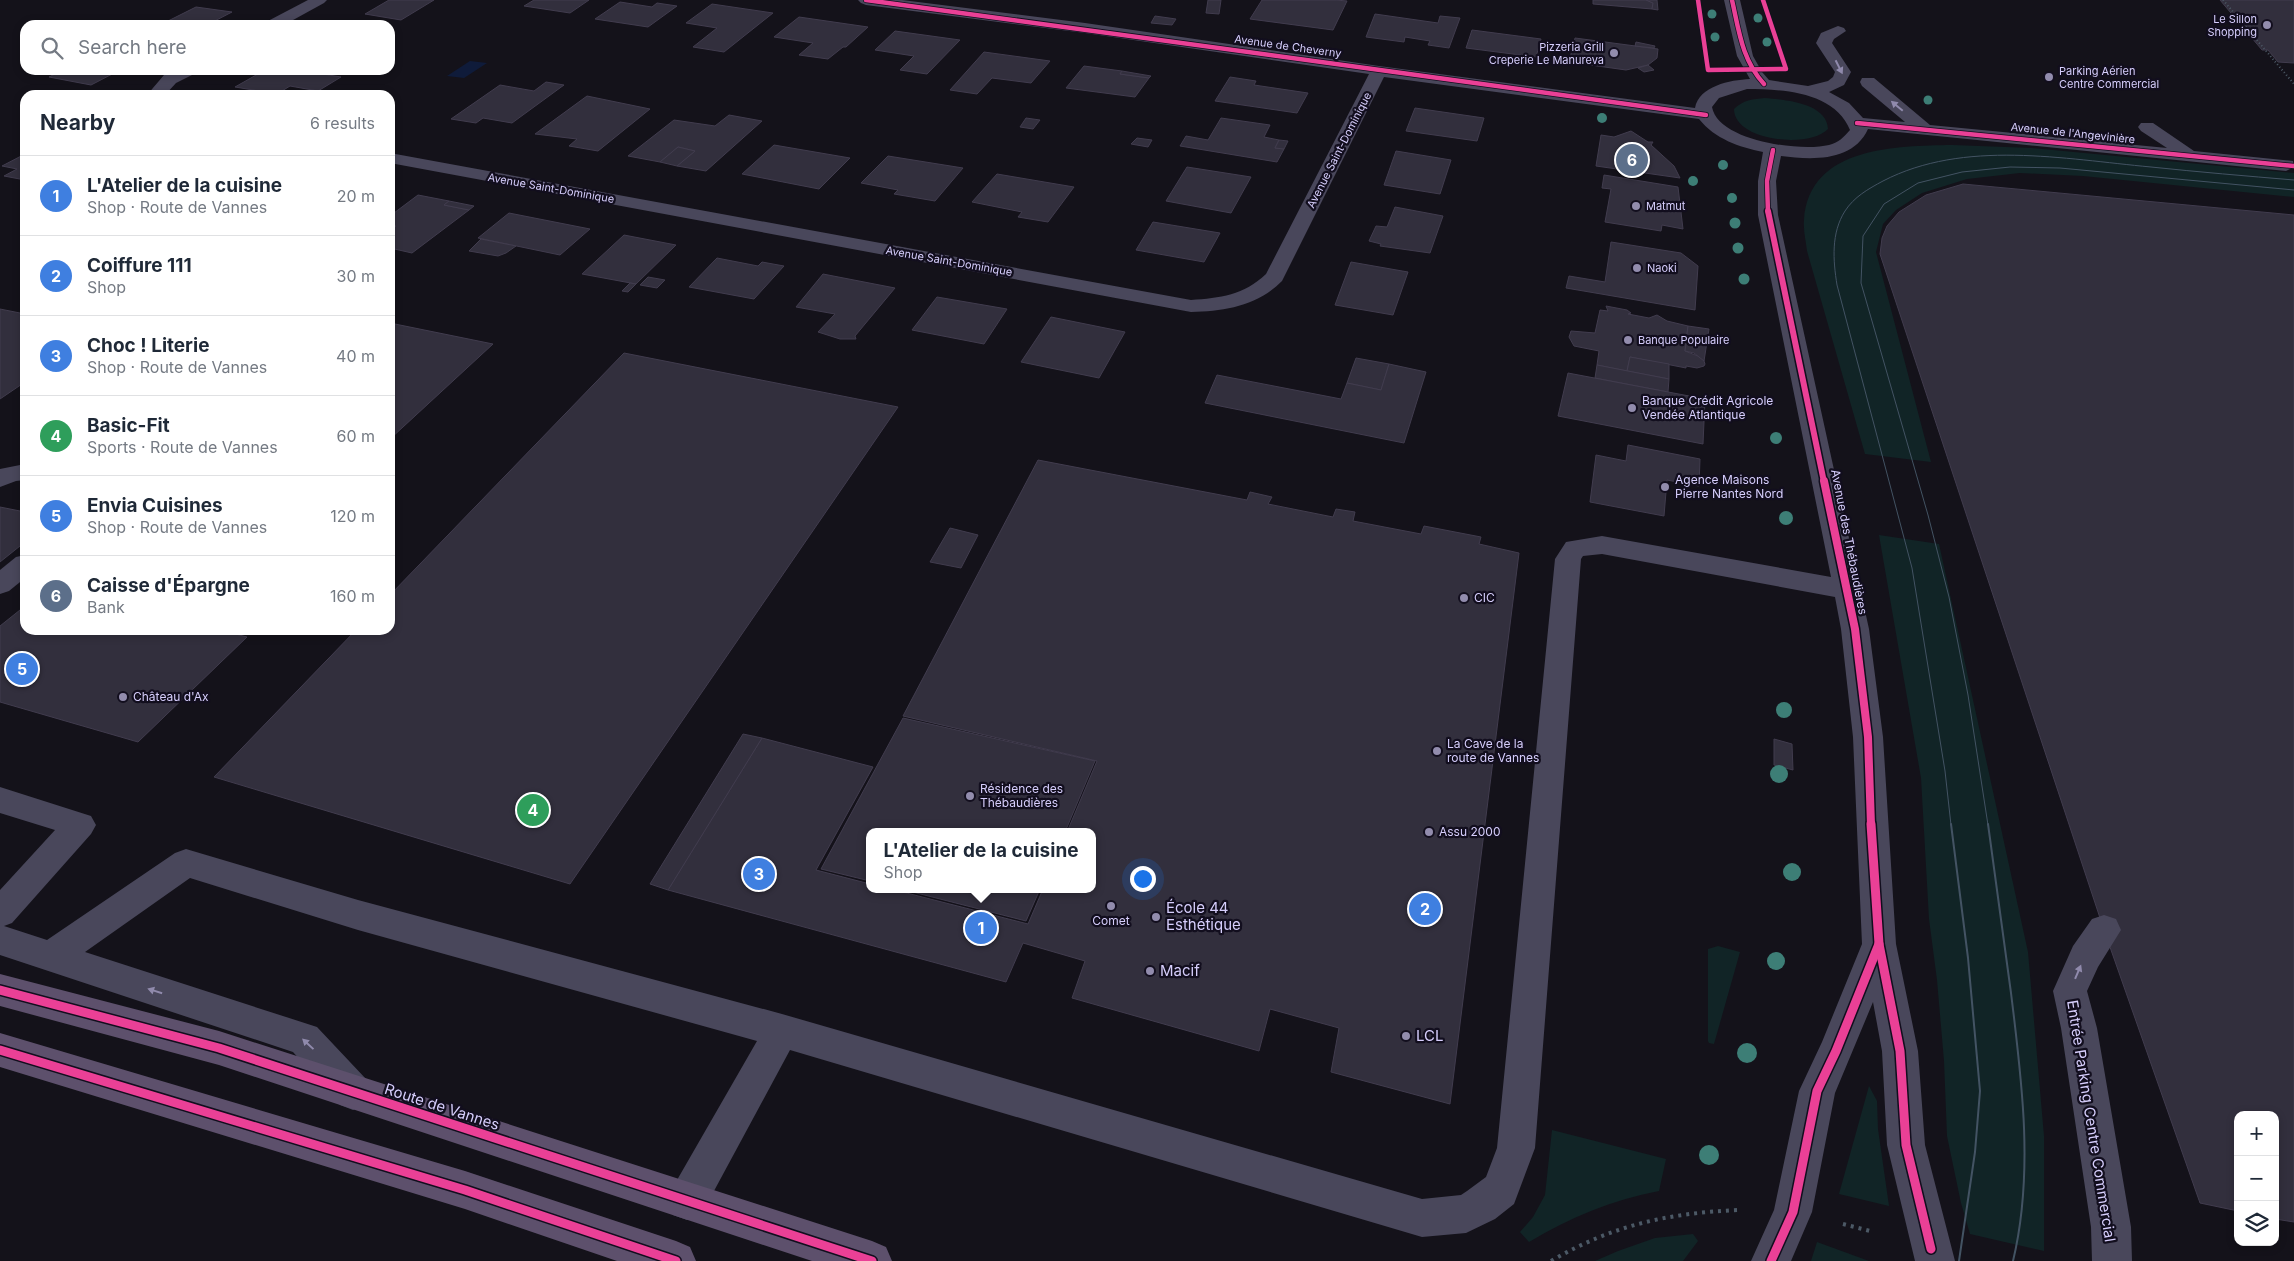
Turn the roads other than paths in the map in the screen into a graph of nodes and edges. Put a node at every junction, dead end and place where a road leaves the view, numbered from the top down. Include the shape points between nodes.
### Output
1 (319, 0) edge
2 (866, 0) edge
3 (1732, 0) edge
4 (281, 20) edge
5 (1838, 31) dead end
6 (1379, 71) junction
7 (178, 75) edge
8 (1868, 82) dead end
9 (1764, 84) junction
10 (160, 90) edge
11 (1807, 91) junction
12 (1706, 115) junction
13 (1857, 123) junction
14 (2147, 127) dead end
15 (1925, 130) junction
16 (1773, 150) junction
17 (2192, 156) junction
18 (395, 159) edge
19 (2286, 165) dead end
20 (20, 472) edge
21 (0, 479) edge
22 (20, 568) edge
23 (0, 584) edge
24 (1847, 590) junction
25 (0, 800) edge
26 (0, 914) edge
27 (2104, 930) dead end
28 (0, 940) edge
29 (1879, 944) junction
30 (51, 956) junction
31 (0, 990) edge
32 (782, 1031) junction
33 (0, 1050) edge
34 (353, 1092) junction
35 (687, 1201) junction
36 (676, 1261) edge
37 (872, 1261) edge
38 (1771, 1261) edge
39 (1934, 1261) edge
40 (2112, 1261) edge

1 - 4 street
2 - 6 street, Avenue de Cheverny
3 - 9 street via 1747,63 1754,76
5 -> 11 street via 1827,36 1824,43 1843,72 1842,76 1836,85
6 - 12 street, Avenue de Cheverny
6 - 18 street, Avenue Saint-Dominique via 1275,277 1254,294 1214,305 1191,306
7 - 10 street
15 -> 8 street
9 - 11 street
9 - 12 street via 1733,85 1711,94 1703,107
11 - 13 street via 1842,106
12 - 16 street via 1725,132 1747,143
13 - 15 street, Avenue de l'Angevinière
13 - 16 street via 1859,130 1851,142 1832,150 1804,153
14 - 17 street
15 - 17 street, Avenue de l'Angevinière
16 - 24 street, Avenue des Thébaudières via 1767,181 1768,215
17 - 19 street, Avenue de l'Angevinière
20 - 21 street
22 - 23 street
24 - 29 street, Avenue des Thébaudières via 1868,737
24 - 32 street via 1602,545 1575,548 1568,559 1516,1148 1500,1190 1466,1214 1422,1218
25 - 26 street via 80,824
40 -> 27 street, Entrée Parking Centre Commercial via 2110,1227 2079,1028 2070,991 2085,957
28 - 30 street
29 - 38 street, Avenue des Thébaudières via 1817,1091 1793,1212
29 - 39 street, Avenue des Thébaudières via 1900,1051 1906,1145
30 - 32 street via 186,862 358,915
34 -> 30 street via 304,1040
31 - 34 main road, Route de Vannes via 219,1048
32 - 35 street
33 - 36 main road via 465,1190
34 - 35 main road, Route de Vannes
35 - 37 main road, Route de Vannes

